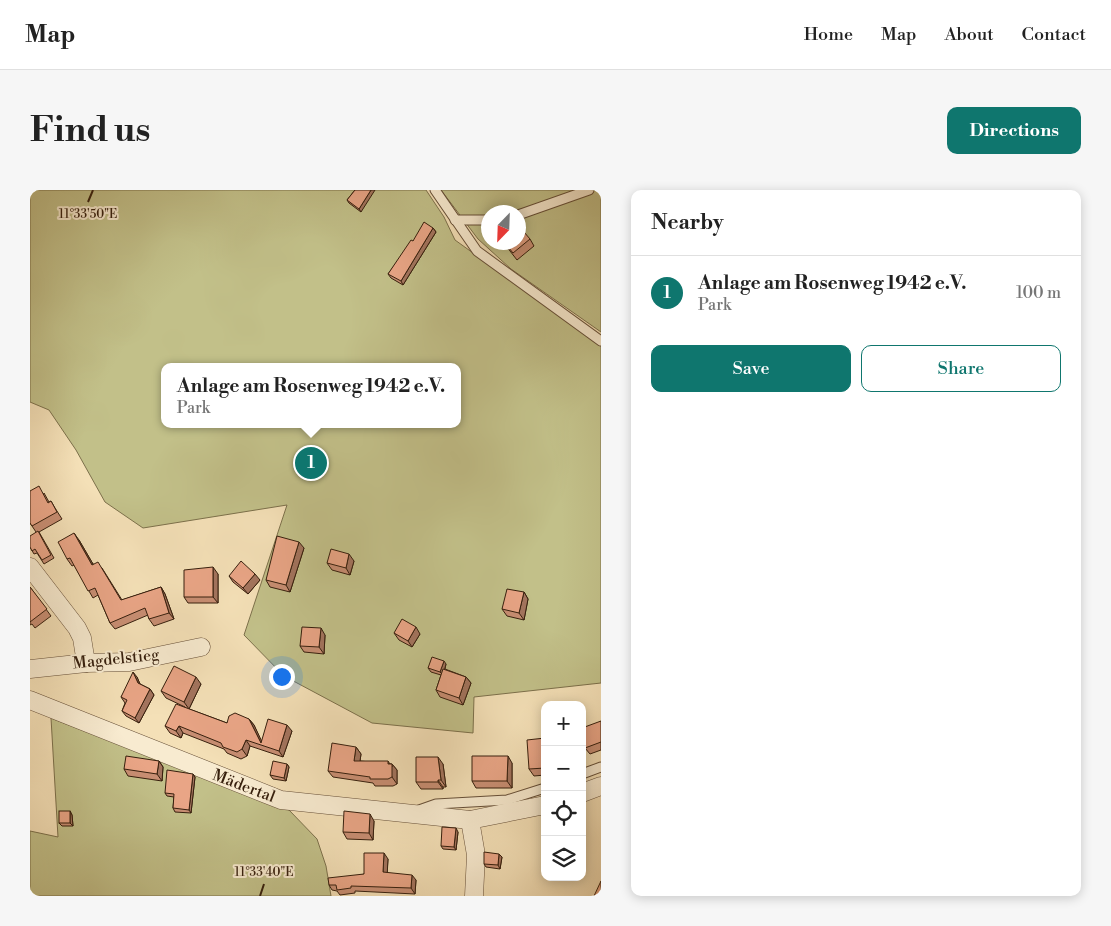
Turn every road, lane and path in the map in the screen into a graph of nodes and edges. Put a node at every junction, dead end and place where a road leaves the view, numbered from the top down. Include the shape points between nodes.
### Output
1 (435, 190) edge
2 (589, 190) edge
3 (526, 212) edge
4 (455, 220) junction
5 (481, 220) edge
6 (601, 341) edge
7 (30, 567) edge
8 (201, 648) dead end
9 (86, 663) junction
10 (30, 669) edge
11 (30, 700) edge
12 (601, 767) edge
13 (586, 773) edge
14 (601, 786) edge
15 (541, 789) edge
16 (586, 792) edge
17 (541, 806) edge
18 (412, 813) junction
19 (470, 820) junction
20 (474, 896) edge

1 - 4 lane
2 - 3 lane
4 - 5 lane
4 - 6 lane via 476,250
7 - 9 street via 77,628
8 - 9 street, Magdelstieg via 129,662
9 - 10 street, Magdelstieg
11 - 18 street, Mädertal via 281,800
12 - 13 lane
14 - 16 street
15 - 18 lane via 507,800 436,804
17 - 19 street, Mädertal
18 - 19 street, Mädertal
19 - 20 street via 476,854

